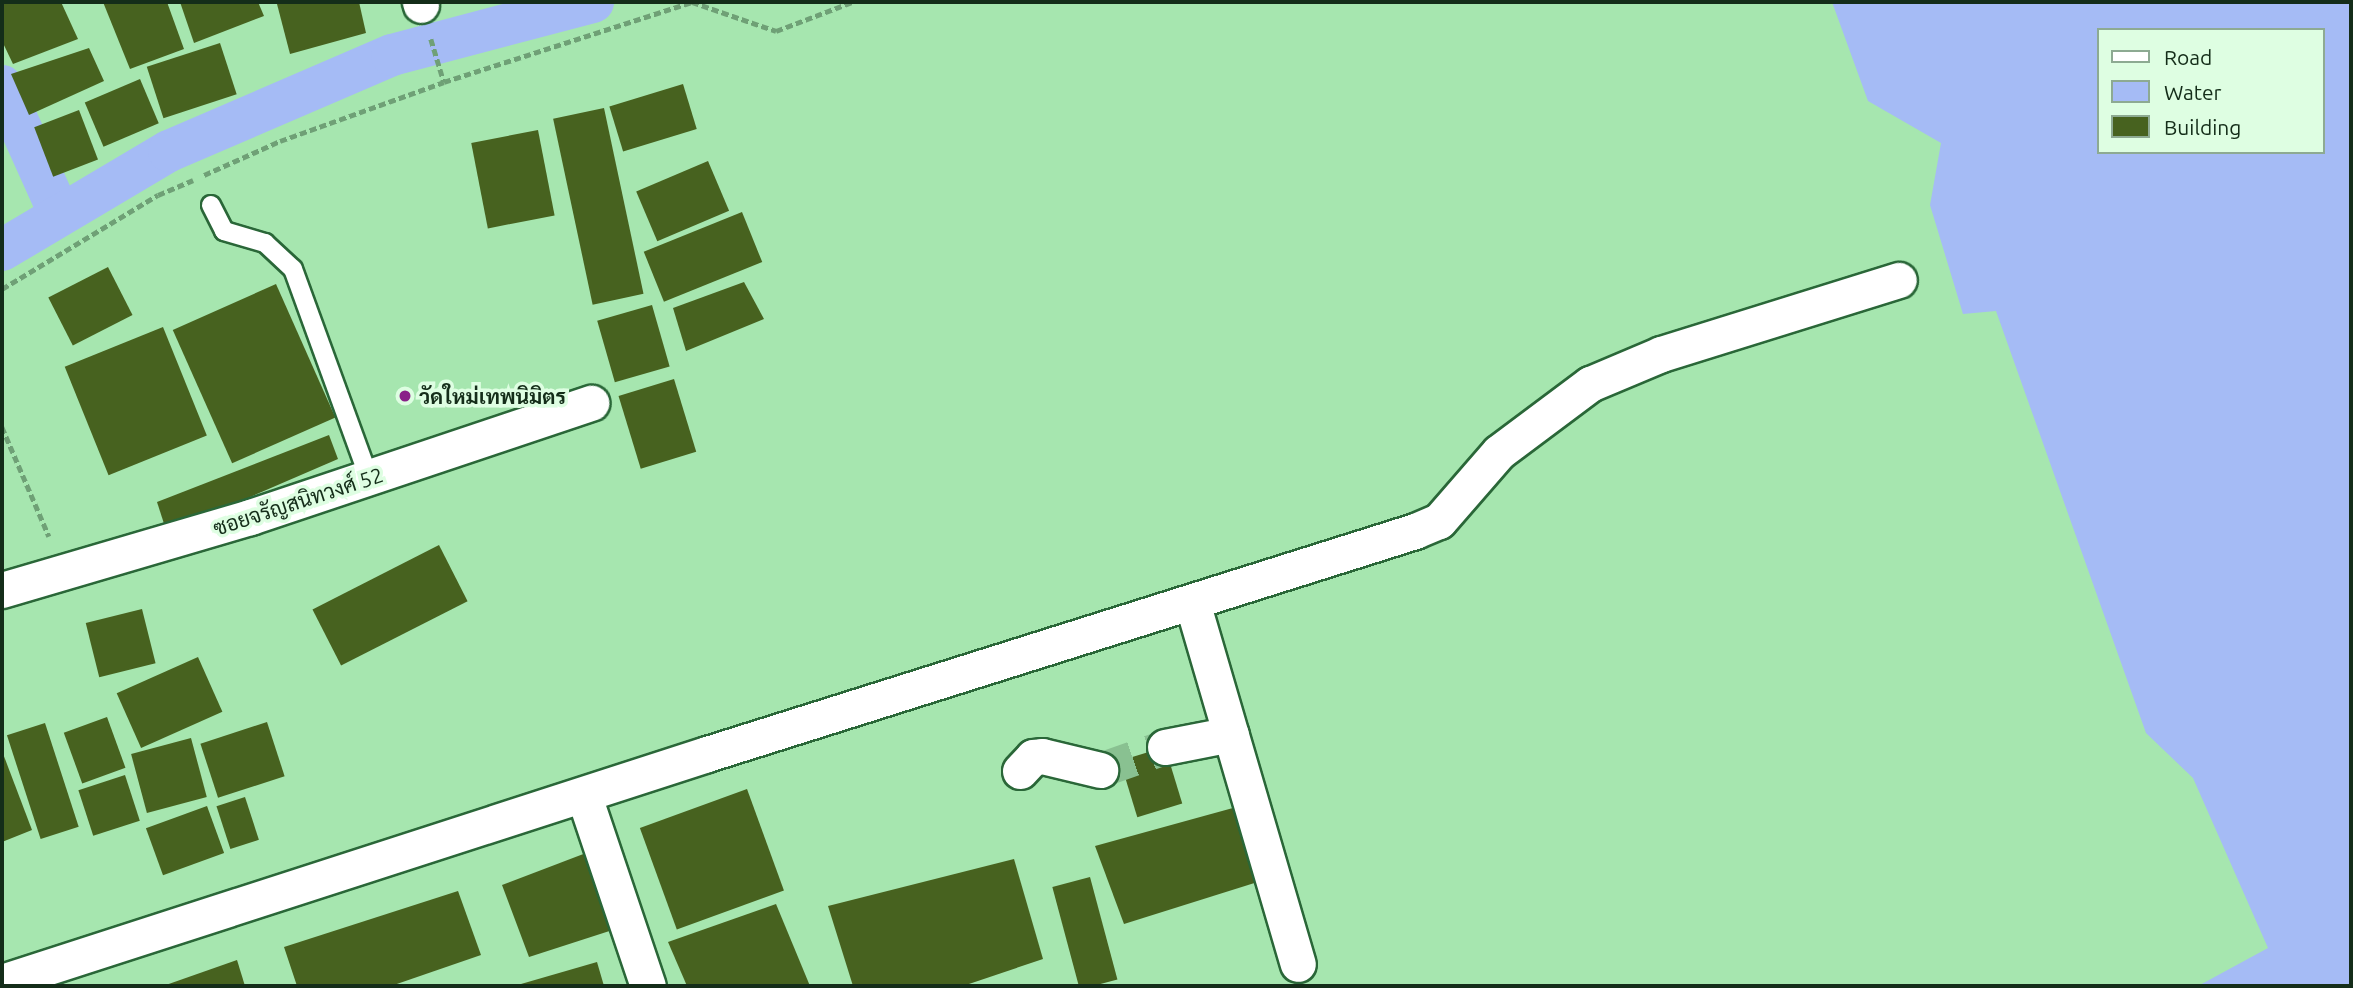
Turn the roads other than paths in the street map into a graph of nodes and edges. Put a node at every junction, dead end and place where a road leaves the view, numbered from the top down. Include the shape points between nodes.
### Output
1 (211, 205) dead end
2 (1899, 280) dead end
3 (591, 403) dead end
4 (369, 478) junction
5 (2, 590) edge
6 (1192, 602) junction
7 (1231, 734) junction
8 (1165, 747) tunnel mouth
9 (1100, 770) tunnel mouth
10 (1020, 771) dead end
11 (584, 796) junction
12 (1298, 964) dead end
13 (2, 982) edge
14 (649, 986) edge

1 - 4 lane via 224,231 265,243 293,269
2 - 6 street via 1661,354 1590,384 1499,452 1439,521
3 - 4 street, ซอยจรัญสนิทวงศ์ 52
4 - 5 street, ซอยจรัญสนิทวงศ์ 52
6 - 7 street
6 - 11 street
7 - 8 street
7 - 12 street
9 - 10 street via 1042,756 1028,760
11 - 13 street
11 - 14 street

